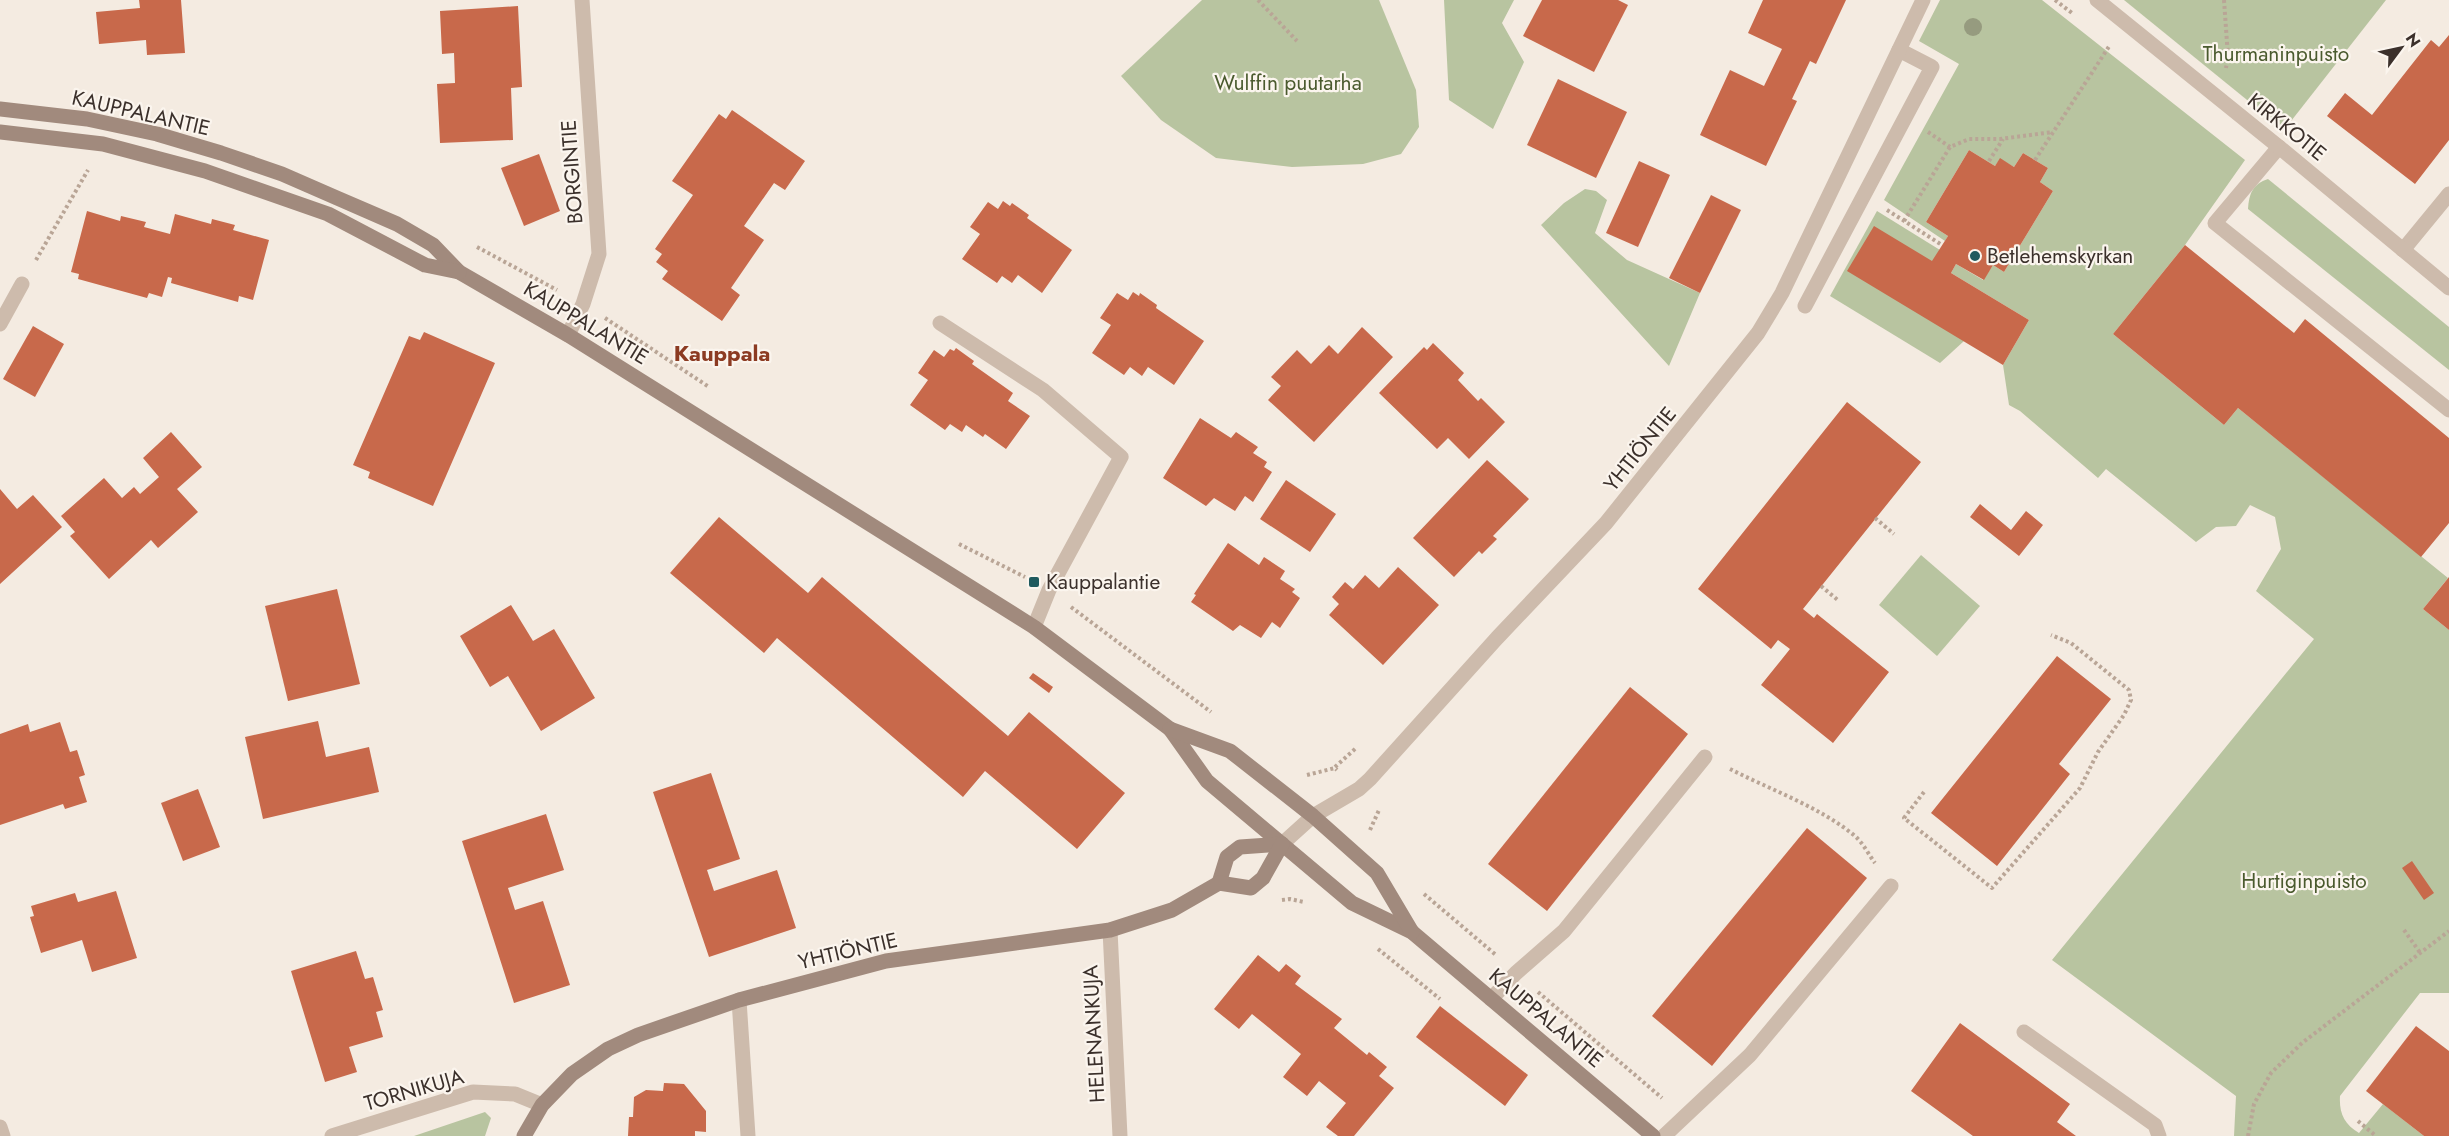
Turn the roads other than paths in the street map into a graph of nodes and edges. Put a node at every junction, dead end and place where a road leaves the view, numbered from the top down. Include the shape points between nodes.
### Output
1 (582, 0) edge
2 (1923, 0) edge
3 (2097, 0) edge
4 (1899, 50) junction
5 (0, 109) edge
6 (0, 132) edge
7 (2279, 147) junction
8 (2449, 194) edge
9 (2403, 250) junction
10 (459, 272) junction
11 (22, 284) road end
12 (2449, 288) edge
13 (1805, 306) dead end
14 (940, 322) dead end
15 (0, 324) edge
16 (568, 335) junction
17 (2449, 410) edge
18 (1034, 627) junction
19 (1170, 729) junction
20 (1705, 757) road end
21 (1313, 816) junction
22 (1282, 844) junction
23 (1219, 884) junction
24 (1891, 886) road end
25 (1110, 930) junction
26 (1412, 932) junction
27 (1491, 999) junction
28 (739, 1000) junction
29 (2024, 1032) dead end
30 (542, 1105) junction
31 (0, 1126) edge
32 (3, 1136) edge
33 (332, 1136) edge
34 (524, 1136) edge
35 (748, 1136) edge
36 (1120, 1136) edge
37 (1653, 1136) edge
38 (1664, 1136) edge
39 (2159, 1136) edge

1 - 16 street, BORGINTIE via 599,254
2 - 4 street, YHTIÖNTIE
3 - 7 street, KIRKKOTIE
4 - 13 street via 1932,67
4 - 21 street, YHTIÖNTIE via 1782,292 1758,333 1606,523 1370,779
5 - 10 street, KAUPPALANTIE via 87,119 157,134 282,174 397,225 433,245
6 - 10 street, KAUPPALANTIE via 103,144 205,171 328,214 425,265
7 - 9 street, KIRKKOTIE
7 - 17 street via 2215,223
8 - 9 street
9 - 12 street, KIRKKOTIE
10 - 16 street, KAUPPALANTIE
11 - 15 street
14 - 18 street via 1043,390 1121,457 1049,591
16 - 18 street, KAUPPALANTIE
18 - 19 street, KAUPPALANTIE
19 - 21 street, KAUPPALANTIE via 1230,751
19 - 22 street, KAUPPALANTIE via 1207,781
20 - 27 street via 1564,931
21 - 22 street, YHTIÖNTIE
21 - 26 street, KAUPPALANTIE via 1377,873
22 - 23 street via 1240,847 1227,857
22 - 23 street, YHTIÖNTIE via 1263,878 1251,888
22 - 26 street, KAUPPALANTIE via 1352,903
23 - 25 street, YHTIÖNTIE via 1172,910
24 - 38 street via 1750,1055
25 - 28 street, YHTIÖNTIE via 886,961
25 - 36 street, HELENANKUJA
26 - 27 street, KAUPPALANTIE
27 - 37 street, KAUPPALANTIE
28 - 30 street, YHTIÖNTIE via 638,1035 608,1050 572,1074
28 - 35 street
29 - 39 street via 2155,1125
30 - 33 street, TORNIKUJA via 515,1094 473,1092
30 - 34 street, YHTIÖNTIE
31 - 32 street

